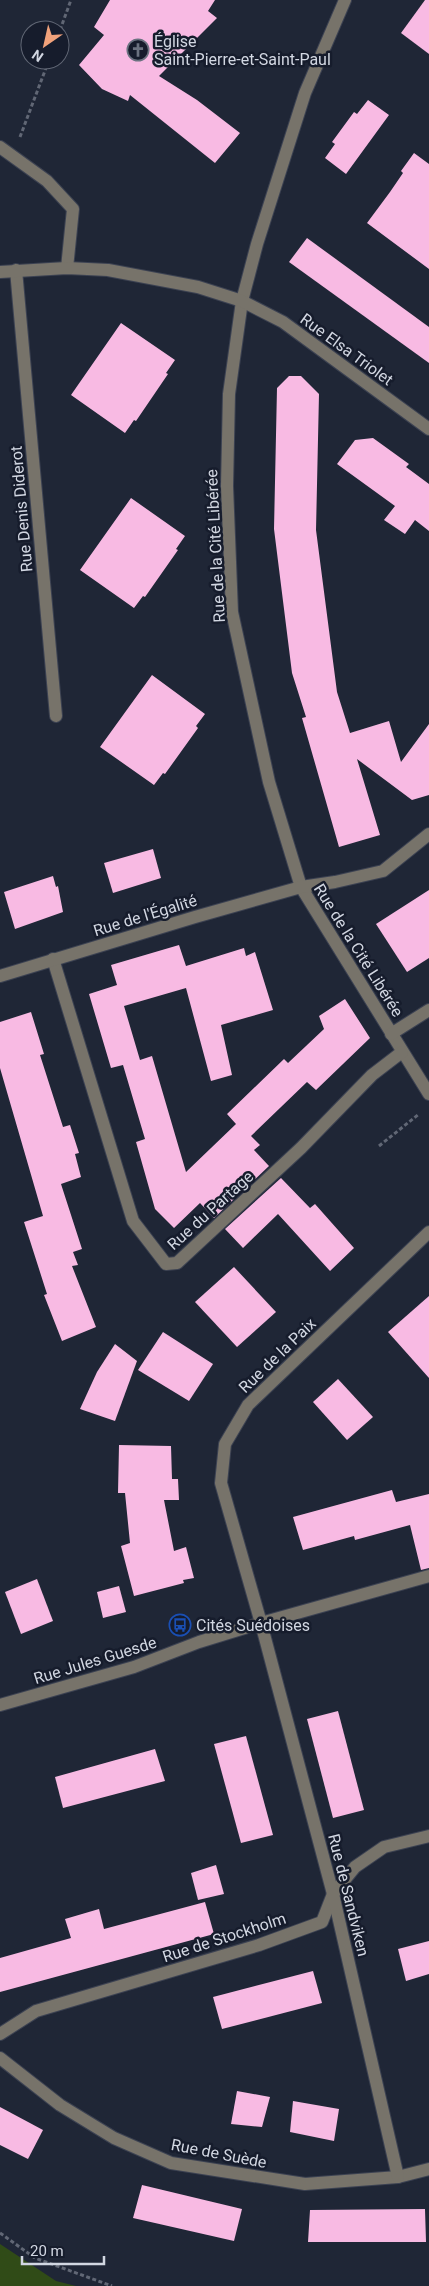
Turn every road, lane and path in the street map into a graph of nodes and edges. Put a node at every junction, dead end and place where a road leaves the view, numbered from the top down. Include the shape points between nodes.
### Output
1 (71, 0) edge
2 (345, 0) edge
3 (64, 20) edge
4 (45, 70) edge
5 (0, 146) edge
6 (13, 156) junction
7 (67, 268) junction
8 (16, 270) junction
9 (0, 272) edge
10 (242, 301) junction
11 (429, 429) edge
12 (56, 716) dead end
13 (429, 834) edge
14 (301, 887) junction
15 (53, 960) junction
16 (0, 976) edge
17 (429, 1010) edge
18 (391, 1034) junction
19 (402, 1052) junction
20 (429, 1094) edge
21 (419, 1114) dead end
22 (379, 1146) dead end
23 (429, 1232) edge
24 (429, 1576) edge
25 (261, 1623) junction
26 (0, 1705) edge
27 (429, 1836) edge
28 (333, 1894) junction
29 (0, 2034) edge
30 (0, 2058) edge
31 (429, 2169) edge
32 (398, 2177) junction
33 (0, 2233) edge
34 (112, 2286) edge

1 - 3 path
2 - 10 street, Rue de la Cité Libérée via 305,93 256,244
4 - 6 path
5 - 6 street
6 - 7 street via 47,180 73,209
7 - 8 street
7 - 10 street via 127,273 198,287
8 - 9 street
8 - 12 street, Rue Denis Diderot
10 - 11 street, Rue Elsa Triolet via 283,322
10 - 14 street, Rue de la Cité Libérée via 229,394 227,486 232,612 268,782
13 - 14 street, Rue de l'Égalité via 383,871
14 - 15 street, Rue de l'Égalité
14 - 18 street, Rue de la Cité Libérée
15 - 16 street, Rue de l'Égalité
15 - 19 street, Rue du Partage via 133,1221 166,1264 177,1263 301,1148 372,1075
17 - 18 street
18 - 19 street, Rue de la Cité Libérée
19 - 20 street, Rue de la Cité Libérée
21 - 22 path
23 - 25 street, Rue de la Paix via 248,1405 225,1444 221,1483
24 - 25 street, Rue Jules Guesde
25 - 26 street, Rue Jules Guesde via 134,1667
25 - 28 street, Rue de Sandviken
27 - 28 street, Rue de Stockholm via 384,1847 355,1867
28 - 29 street, Rue de Stockholm via 322,1922 259,1945 36,2011
28 - 32 street, Rue de Sandviken
30 - 32 street, Rue de Suède via 60,2105 99,2129 171,2163 305,2184
31 - 32 street, Rue de Suède
33 - 34 path via 35,2258

